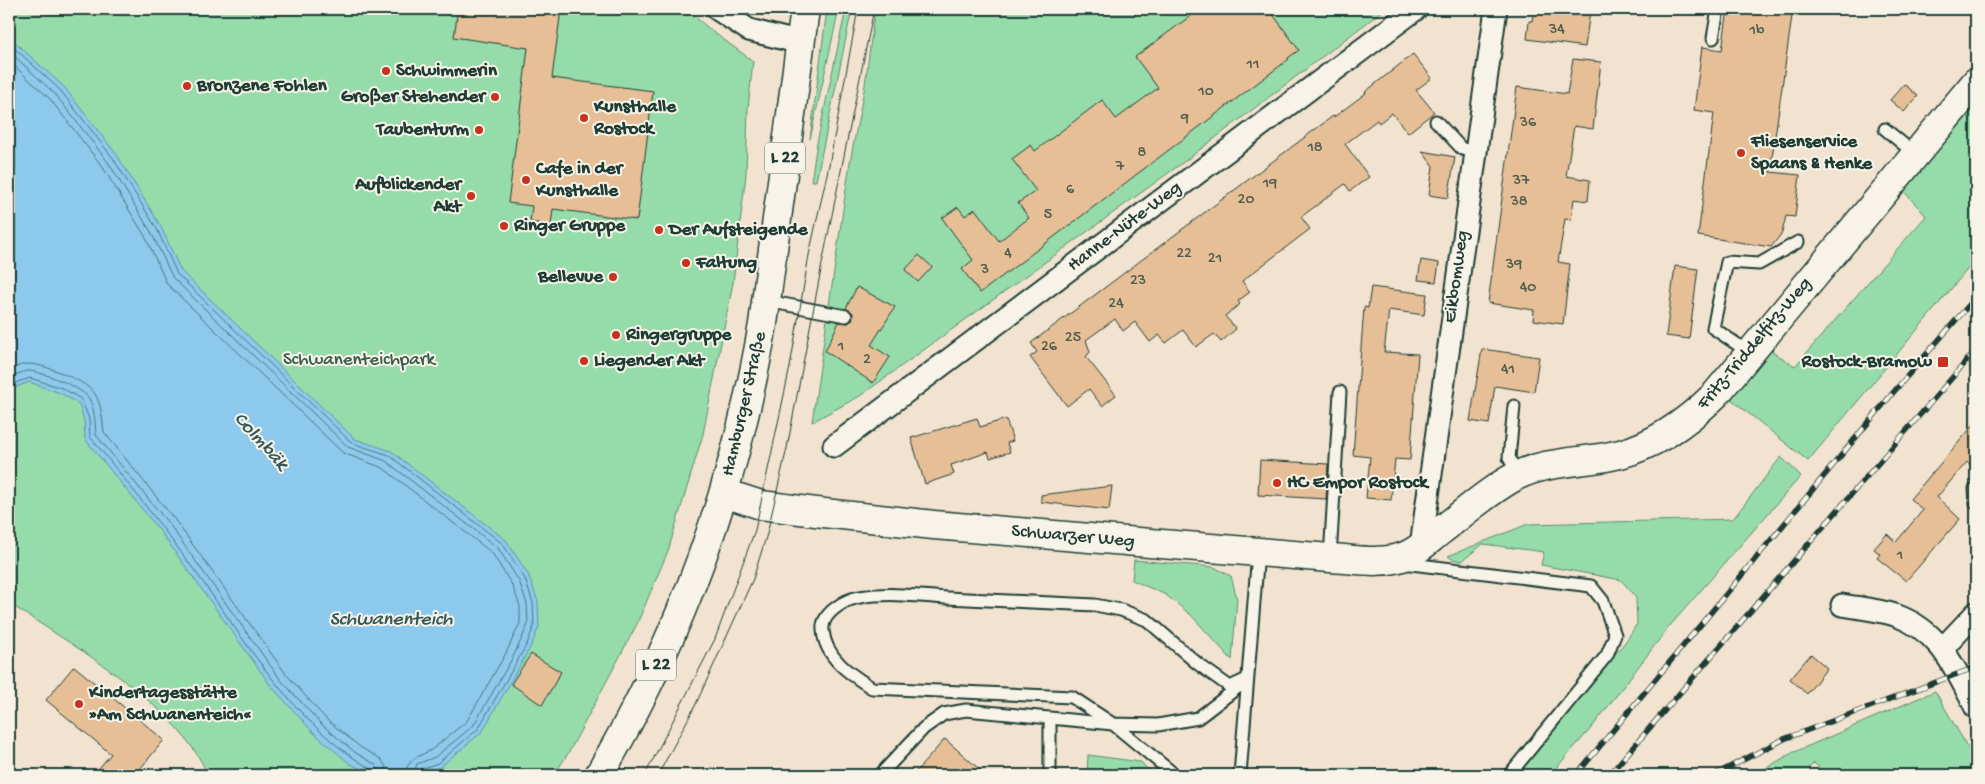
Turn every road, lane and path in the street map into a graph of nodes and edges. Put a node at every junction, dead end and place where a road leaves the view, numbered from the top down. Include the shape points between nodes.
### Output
1 (717, 9) edge
2 (805, 9) edge
3 (1496, 9) edge
4 (1718, 9) edge
5 (1411, 10) edge
6 (1714, 38) dead end
7 (801, 43) junction
8 (1976, 82) edge
9 (1436, 121) dead end
10 (1885, 129) dead end
11 (1475, 151) junction
12 (1915, 154) junction
13 (1798, 242) dead end
14 (767, 301) junction
15 (846, 316) dead end
16 (1750, 353) junction
17 (1340, 392) dead end
18 (1514, 406) dead end
19 (834, 446) dead end
20 (1518, 476) junction
21 (1975, 489) dead end
22 (724, 494) junction
23 (1976, 503) edge
24 (1421, 546) junction
25 (1258, 552) junction
26 (1330, 558) junction
27 (1385, 561) junction
28 (1842, 605) dead end
29 (1976, 613) edge
30 (1943, 648) junction
31 (1247, 679) junction
32 (1976, 708) edge
33 (1050, 718) junction
34 (1113, 724) junction
35 (599, 775) edge
36 (880, 775) edge
37 (1050, 775) edge
38 (1175, 775) edge
39 (1240, 775) edge
40 (1510, 775) edge

1 - 7 street via 749,30
2 - 7 street, Hamburger Straße / L 22
3 - 11 street, Eikbomweg
4 - 6 lane
5 - 19 street, Hanne-Nüte-Weg
7 - 14 street, Hamburger Straße / L 22
8 - 12 street, Fritz-Triddelfitz-Weg
9 - 11 lane via 1462,149
10 - 12 lane
11 - 24 street, Eikbomweg
12 - 16 street, Fritz-Triddelfitz-Weg
13 - 16 lane via 1759,264 1727,262 1714,328
14 - 15 lane
14 - 22 street, Hamburger Straße / L 22 via 754,374
16 - 20 street, Fritz-Triddelfitz-Weg via 1696,413 1647,444 1620,454 1540,468
17 - 26 lane
18 - 20 lane via 1509,458
20 - 24 street, Fritz-Triddelfitz-Weg via 1493,490
21 - 23 lane
22 - 25 street, Schwarzer Weg via 761,505 811,512
22 - 35 street, Hamburger Straße / L 22 via 699,570 673,633
24 - 27 street, Schwarzer Weg via 1406,556
25 - 26 street, Schwarzer Weg
25 - 31 lane
26 - 27 street, Schwarzer Weg
27 - 40 lane via 1591,586 1603,601 1615,635 1607,655
28 - 30 street via 1894,615 1919,625
29 - 30 street
30 - 32 street
31 - 34 lane via 1198,718 1158,725
31 - 34 lane via 1230,687 1147,620 1121,610 1095,606 893,594 846,600 822,626 824,640 836,659 845,670 872,688 1072,697
31 - 39 lane
33 - 34 lane
33 - 36 lane via 966,710 944,714 924,728
33 - 37 lane
34 - 38 lane

